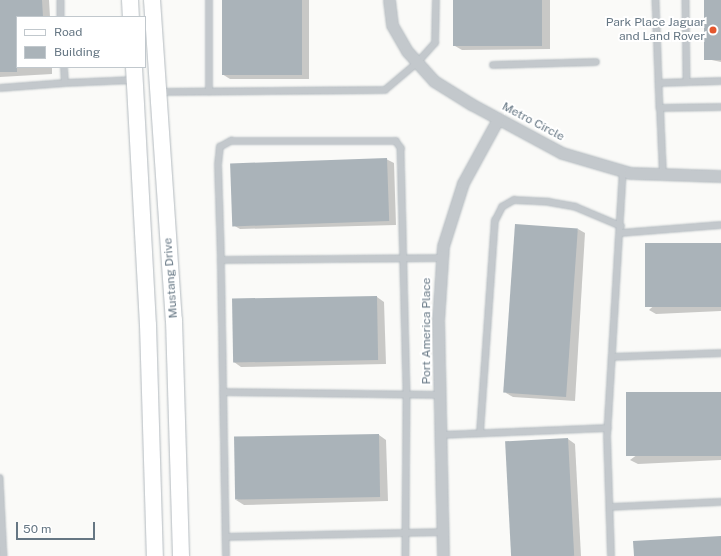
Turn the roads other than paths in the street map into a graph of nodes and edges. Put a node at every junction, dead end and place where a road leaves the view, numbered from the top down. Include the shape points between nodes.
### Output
1 (60, 0) edge
2 (130, 0) edge
3 (152, 0) edge
4 (209, 0) edge
5 (389, 0) edge
6 (436, 0) edge
7 (656, 0) edge
8 (686, 0) edge
9 (61, 16) edge
10 (131, 16) edge
11 (596, 62) dead end
12 (417, 63) junction
13 (493, 65) dead end
14 (64, 68) edge
15 (134, 73) edge
16 (721, 81) edge
17 (687, 82) junction
18 (65, 83) junction
19 (659, 83) junction
20 (0, 88) edge
21 (159, 92) junction
22 (209, 92) junction
23 (721, 107) edge
24 (660, 108) junction
25 (498, 119) junction
26 (623, 171) junction
27 (663, 176) junction
28 (721, 176) edge
29 (721, 225) edge
30 (620, 226) junction
31 (620, 233) junction
32 (403, 258) junction
33 (442, 258) junction
34 (221, 260) junction
35 (721, 353) edge
36 (613, 357) junction
37 (223, 392) junction
38 (406, 394) junction
39 (440, 395) junction
40 (608, 428) junction
41 (480, 433) junction
42 (441, 435) junction
43 (0, 478) edge
44 (721, 502) edge
45 (610, 507) junction
46 (443, 532) junction
47 (406, 533) junction
48 (226, 537) junction
49 (4, 556) edge
50 (155, 556) edge
51 (181, 556) edge
52 (226, 556) edge
53 (406, 556) edge
54 (443, 556) edge
55 (611, 556) edge

1 - 9 lane
2 - 10 main road
3 - 21 main road, Mustang Drive
4 - 22 lane
5 - 12 street, Metro Circle via 392,25
6 - 12 lane via 434,43
7 - 19 lane
8 - 17 lane
11 - 13 lane
12 - 22 lane via 386,90
12 - 25 street, Metro Circle via 434,81
14 - 18 lane
15 - 18 lane
15 - 50 main road, Mustang Drive via 148,325
16 - 17 lane
17 - 19 lane
18 - 20 lane
19 - 24 lane
21 - 22 lane
21 - 51 main road, Mustang Drive via 174,320
23 - 24 lane
24 - 27 lane
25 - 26 street, Metro Circle via 562,153
25 - 33 street, Port America Place via 463,183 449,220
26 - 27 street, Metro Circle
26 - 30 lane
27 - 28 street, Metro Circle
29 - 31 lane
30 - 31 lane
30 - 41 lane via 576,206 514,200 502,207 495,221
31 - 36 lane
32 - 33 lane
32 - 34 lane
32 - 34 lane via 401,148 396,142 231,141 220,147 218,165
32 - 38 lane
33 - 39 street, Port America Place via 438,320
34 - 37 lane
35 - 36 lane
36 - 40 lane
37 - 38 lane
37 - 48 lane
38 - 39 lane
38 - 47 lane
39 - 42 street, Port America Place
40 - 41 lane
40 - 45 lane
41 - 42 lane
42 - 46 street, Port America Place
43 - 49 lane
44 - 45 lane
45 - 55 lane
46 - 47 lane
46 - 54 street, Port America Place
47 - 48 lane
47 - 53 lane
48 - 52 lane

